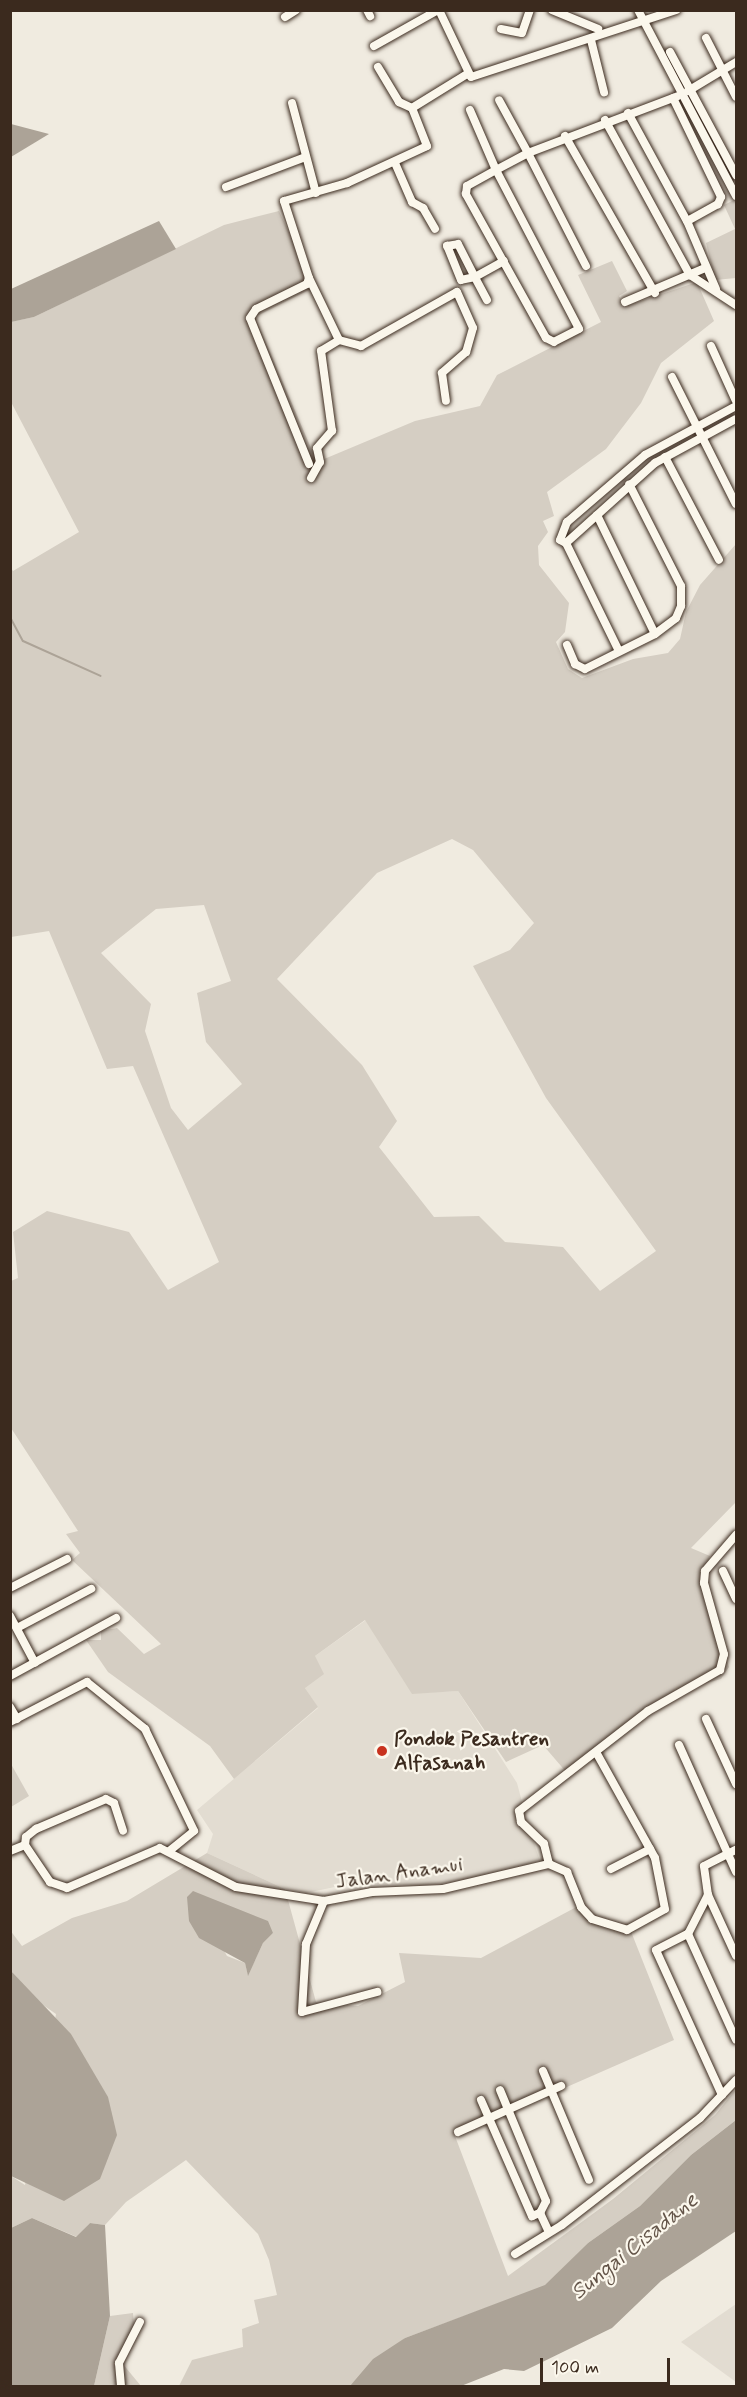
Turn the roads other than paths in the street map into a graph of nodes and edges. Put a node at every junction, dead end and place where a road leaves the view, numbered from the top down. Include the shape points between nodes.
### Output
1 (296, 10) edge
2 (439, 10) edge
3 (530, 10) edge
4 (552, 10) edge
5 (638, 10) edge
6 (676, 10) edge
7 (285, 16) dead end
8 (642, 21) junction
9 (501, 29) dead end
10 (598, 29) dead end
11 (706, 38) dead end
12 (591, 40) junction
13 (374, 46) dead end
14 (670, 52) dead end
15 (736, 62) edge
16 (378, 67) dead end
17 (722, 70) junction
18 (467, 74) junction
19 (689, 91) junction
20 (604, 92) dead end
21 (736, 97) edge
22 (499, 100) dead end
23 (292, 103) dead end
24 (412, 108) junction
25 (470, 110) dead end
26 (628, 113) junction
27 (605, 120) junction
28 (565, 136) junction
29 (528, 153) junction
30 (306, 158) junction
31 (395, 163) junction
32 (496, 170) junction
33 (736, 174) edge
34 (226, 187) dead end
35 (316, 193) junction
36 (736, 196) edge
37 (687, 221) junction
38 (435, 229) dead end
39 (504, 261) junction
40 (586, 266) dead end
41 (705, 268) junction
42 (690, 275) junction
43 (476, 277) junction
44 (309, 278) junction
45 (655, 293) junction
46 (718, 293) junction
47 (487, 300) dead end
48 (625, 302) dead end
49 (736, 305) edge
50 (339, 340) junction
51 (711, 346) dead end
52 (672, 377) dead end
53 (446, 401) dead end
54 (736, 404) edge
55 (736, 419) edge
56 (697, 426) junction
57 (702, 437) junction
58 (665, 457) junction
59 (309, 464) dead end
60 (311, 478) dead end
61 (629, 484) junction
62 (736, 504) edge
63 (597, 515) junction
64 (566, 543) junction
65 (719, 560) dead end
66 (655, 633) junction
67 (567, 645) dead end
68 (619, 651) junction
69 (736, 1535) edge
70 (67, 1559) dead end
71 (723, 1571) dead end
72 (10, 1588) edge
73 (91, 1589) dead end
74 (736, 1599) edge
75 (10, 1616) edge
76 (116, 1618) dead end
77 (17, 1628) junction
78 (35, 1663) junction
79 (10, 1676) edge
80 (10, 1707) edge
81 (706, 1719) dead end
82 (14, 1721) edge
83 (679, 1745) dead end
84 (596, 1752) junction
85 (736, 1784) edge
86 (123, 1831) dead end
87 (25, 1845) junction
88 (650, 1850) junction
89 (10, 1851) edge
90 (169, 1851) junction
91 (733, 1852) edge
92 (549, 1864) junction
93 (612, 1869) dead end
94 (736, 1872) edge
95 (708, 1895) junction
96 (324, 1901) junction
97 (688, 1934) junction
98 (736, 1956) edge
99 (377, 1992) dead end
100 (736, 2040) edge
101 (543, 2071) dead end
102 (736, 2080) edge
103 (561, 2086) dead end
104 (500, 2090) dead end
105 (551, 2090) junction
106 (722, 2095) junction
107 (481, 2100) dead end
108 (508, 2110) junction
109 (489, 2118) junction
110 (458, 2132) dead end
111 (589, 2180) dead end
112 (540, 2213) junction
113 (549, 2232) junction
114 (515, 2254) dead end
115 (140, 2322) dead end
116 (121, 2386) edge

1 - 7 street
2 - 13 street
2 - 18 street
3 - 9 street via 522,33
4 - 10 street
5 - 8 street
6 - 8 street
8 - 12 street
8 - 36 street
11 - 17 street
12 - 18 street
12 - 20 street
14 - 19 street
15 - 17 street
16 - 24 street via 399,102
17 - 19 street
17 - 21 street
18 - 24 street
19 - 33 street
22 - 29 street
23 - 30 street
24 - 31 street via 428,144
25 - 32 street
26 - 27 street
26 - 37 street
26 - 37 street via 676,97 721,197 718,204
27 - 28 street
27 - 42 street
28 - 29 street
28 - 45 street
29 - 32 street
29 - 40 street
30 - 34 street
30 - 35 street
31 - 35 street
31 - 38 street via 412,202 423,208
32 - 39 street via 465,189
32 - 39 street via 579,329 554,342 546,338
35 - 44 street via 284,201
37 - 41 street
39 - 43 street
41 - 42 street
41 - 46 street
42 - 45 street
42 - 46 street
43 - 43 street via 458,244 449,244 446,253 461,280
43 - 47 street
44 - 50 street
44 - 59 street via 307,284 256,309 250,318
45 - 48 street
46 - 49 street
50 - 53 street via 361,346 457,292 473,328 466,352 442,372
50 - 60 street via 321,351 332,431 317,448 320,462
51 - 54 street
52 - 56 street
54 - 56 street
55 - 57 street
56 - 57 street
56 - 64 street via 645,455 567,522 559,536
57 - 58 street
57 - 62 street
58 - 61 street
58 - 65 street
61 - 63 street
61 - 66 street via 683,594 676,618
63 - 64 street
63 - 66 street
64 - 68 street
66 - 68 street
67 - 68 street via 582,670
69 - 84 street via 705,1571 704,1583 724,1654 720,1670 648,1712
70 - 72 street
71 - 74 street
73 - 77 street
75 - 77 street
76 - 78 street
77 - 78 street
78 - 79 street
80 - 82 street
81 - 85 street
82 - 90 street via 87,1682 145,1729 194,1831
83 - 91 street
84 - 88 street
84 - 92 street via 519,1811 521,1822 544,1844
86 - 87 street via 114,1803 106,1799 36,1829 26,1837
87 - 89 street
87 - 90 street via 50,1882 67,1888 111,1872 147,1851
88 - 92 street via 658,1867 665,1907 627,1930 587,1916 567,1872
88 - 93 street
90 - 96 street, Jalan Anamui via 236,1887
91 - 94 street
91 - 95 street via 704,1866
92 - 96 street, Jalan Anamui via 443,1888 372,1892
95 - 97 street
95 - 98 street
96 - 99 street via 306,1944 302,2012
97 - 100 street
97 - 106 street via 656,1950
101 - 105 street
102 - 106 street
103 - 105 street
104 - 108 street
105 - 108 street
105 - 111 street
106 - 113 street via 700,2118
107 - 109 street
108 - 109 street
108 - 112 street via 546,2201
109 - 110 street
109 - 112 street via 532,2216
112 - 113 street
113 - 114 street
115 - 116 street via 119,2363

